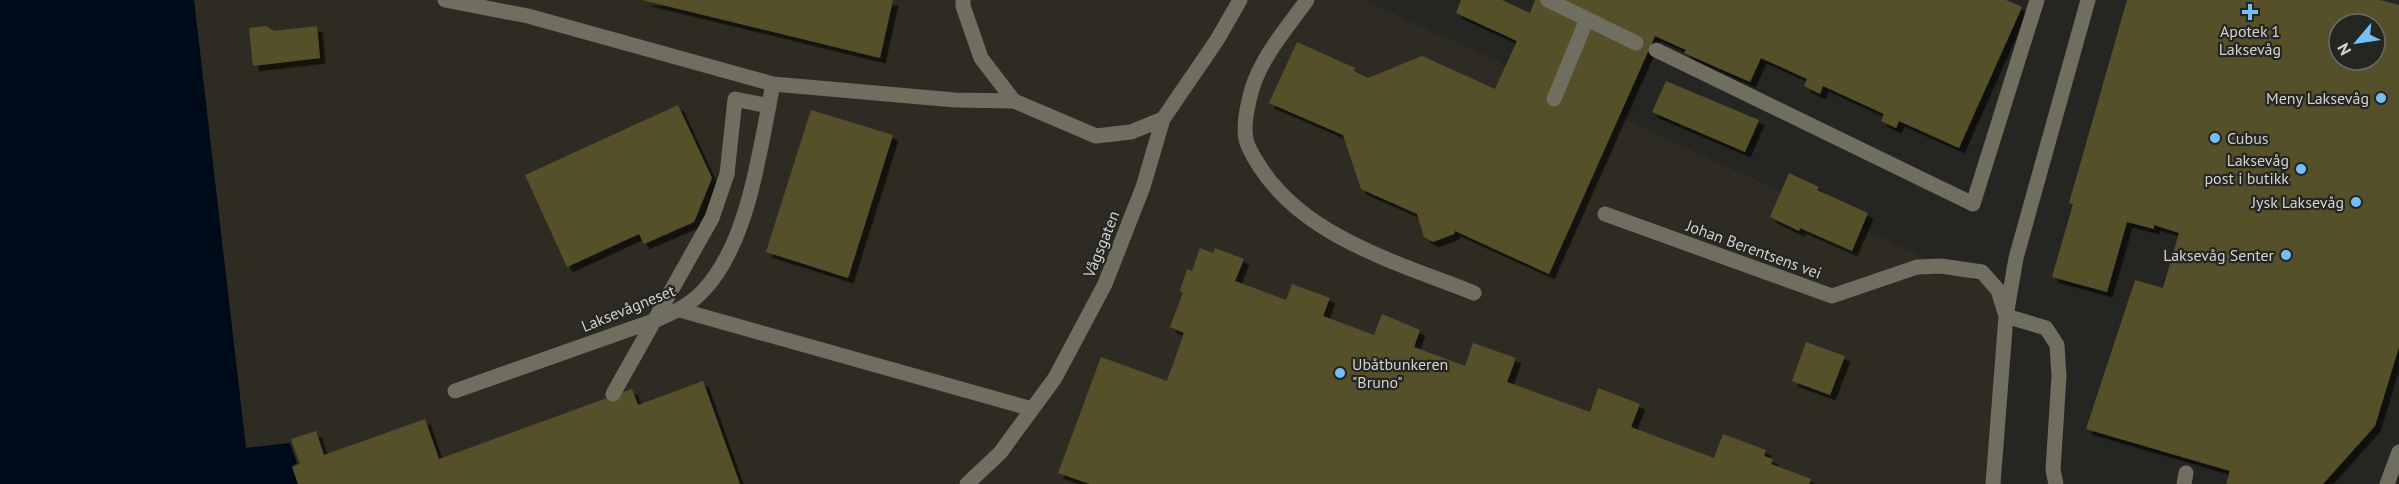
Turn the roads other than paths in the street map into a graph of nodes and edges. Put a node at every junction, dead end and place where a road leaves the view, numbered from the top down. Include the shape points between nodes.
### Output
1 (445, 0) edge
2 (963, 0) edge
3 (1240, 0) edge
4 (1307, 0) edge
5 (1548, 0) edge
6 (2037, 0) edge
7 (2088, 0) edge
8 (1587, 19) junction
9 (1636, 43) dead end
10 (1656, 50) dead end
11 (773, 84) junction
12 (1554, 99) dead end
13 (1014, 101) junction
14 (769, 106) junction
15 (1163, 119) junction
16 (1605, 214) dead end
17 (1474, 293) dead end
18 (680, 310) junction
19 (2006, 316) junction
20 (455, 391) dead end
21 (613, 394) dead end
22 (1032, 409) junction
23 (2399, 452) edge
24 (967, 484) edge
25 (1993, 484) edge
26 (2056, 484) edge
27 (2387, 484) edge

1 - 11 street via 528,16
2 - 13 street via 981,58
3 - 15 street, Vågsgaten
4 - 17 street via 1263,62 1251,90 1246,139 1254,158 1274,189 1303,214 1361,248
5 - 8 street
6 - 10 street via 1973,204
7 - 19 street, Johan Berentsens vei via 2016,258
8 - 9 street
8 - 12 street
11 - 13 street via 955,100
11 - 14 street, Laksevågneset
13 - 15 street via 1096,136 1131,132
14 - 18 street, Laksevågneset via 734,244 716,276
14 - 21 street, bridge via 735,99 727,174 712,218
15 - 22 street, Vågsgaten via 1143,187 1105,284 1055,378
16 - 19 street, Johan Berentsens vei via 1832,296 1917,267 1982,272 1998,290
18 - 20 street, Laksevågneset
18 - 22 street
19 - 25 street, Johan Berentsens vei
19 - 26 street via 2046,328 2057,345 2053,470
22 - 24 street, Vågsgaten via 1000,453
23 - 27 street

